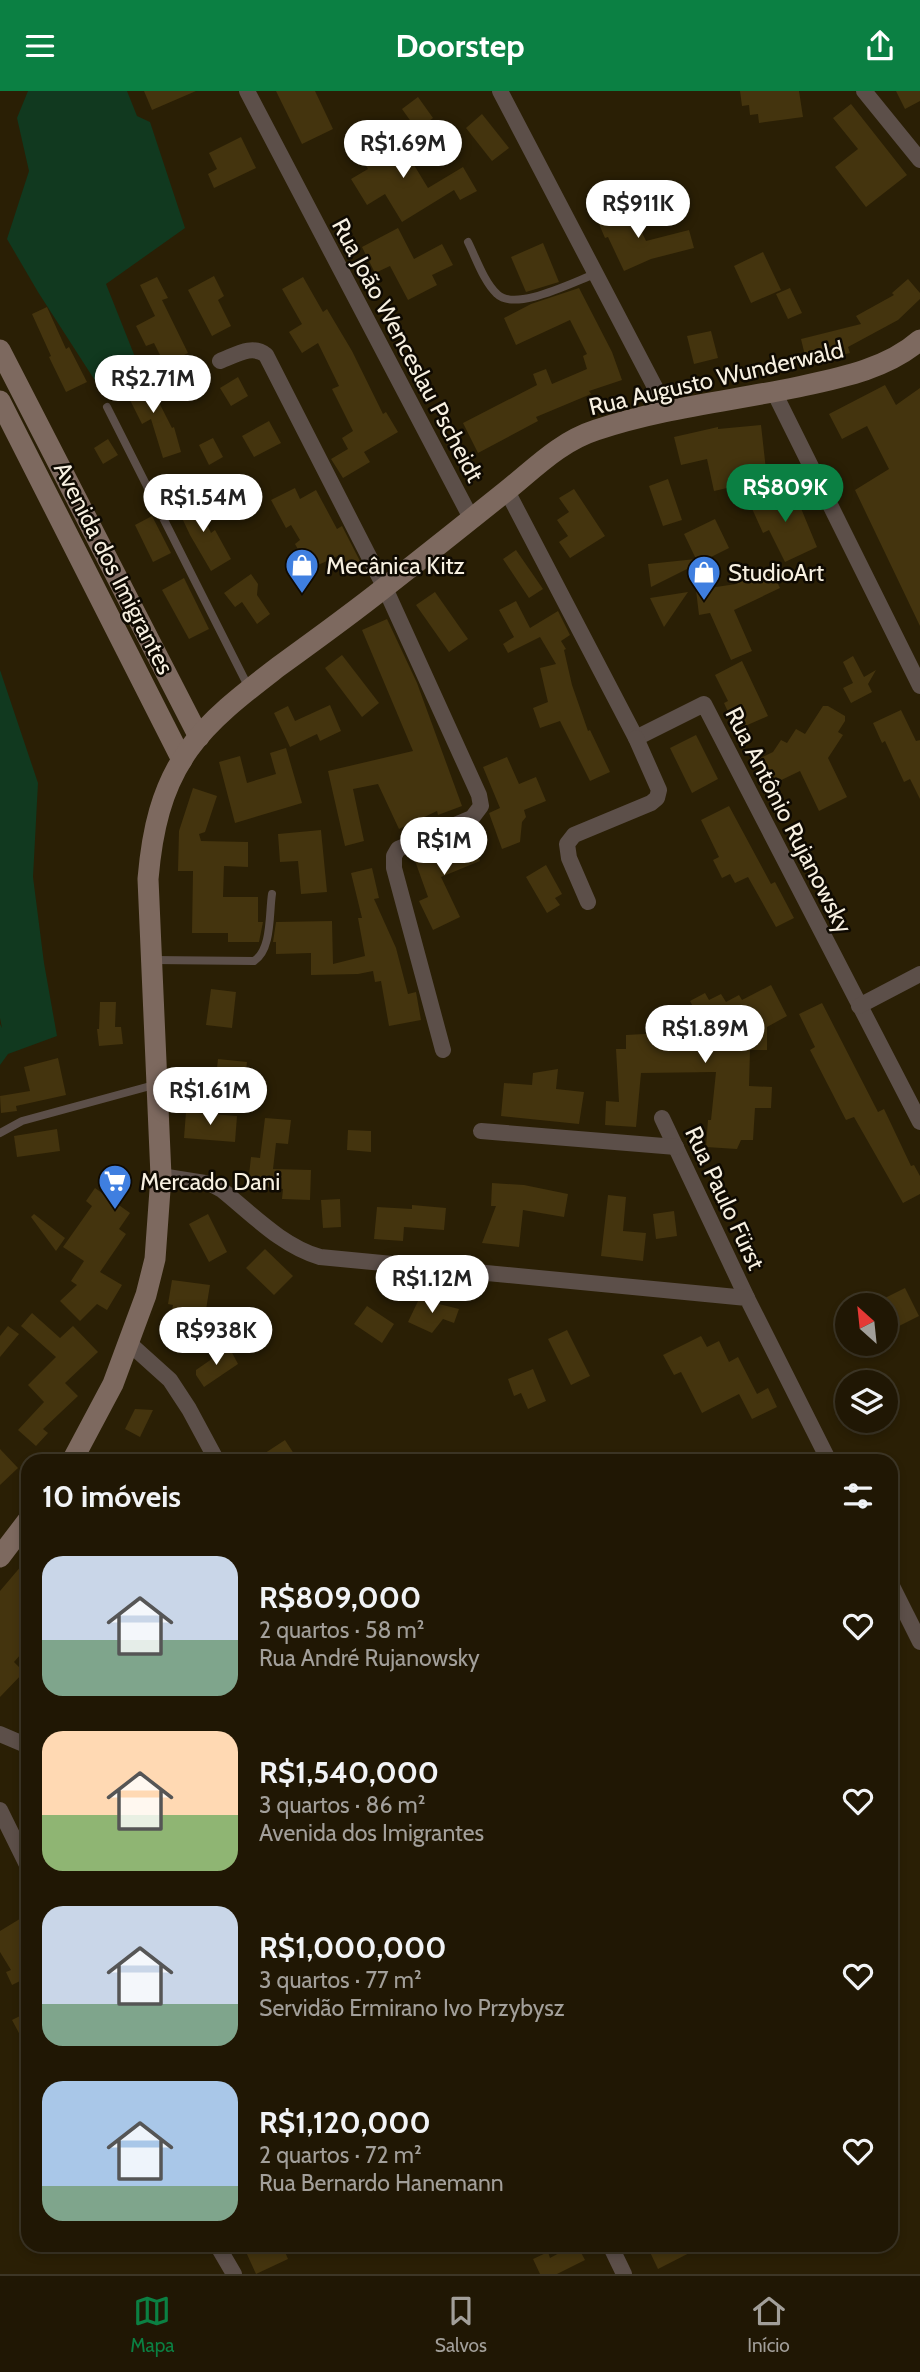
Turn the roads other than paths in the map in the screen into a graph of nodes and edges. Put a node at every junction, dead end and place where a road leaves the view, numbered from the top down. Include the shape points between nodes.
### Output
1 (247, 91) edge
2 (500, 91) edge
3 (864, 91) edge
4 (920, 160) edge
5 (468, 241) dead end
6 (595, 274) junction
7 (920, 339) edge
8 (3, 361) edge
9 (220, 361) dead end
10 (774, 392) junction
11 (0, 401) edge
12 (107, 407) dead end
13 (668, 412) junction
14 (69, 485) junction
15 (506, 491) junction
16 (48, 495) junction
17 (471, 518) junction
18 (385, 588) junction
19 (920, 686) edge
20 (250, 689) junction
21 (198, 737) junction
22 (636, 737) junction
23 (181, 759) junction
24 (272, 894) dead end
25 (587, 902) dead end
26 (150, 960) junction
27 (920, 974) edge
28 (859, 1006) junction
29 (443, 1050) dead end
30 (157, 1084) junction
31 (662, 1118) dead end
32 (920, 1122) edge
33 (481, 1131) dead end
34 (0, 1133) edge
35 (676, 1147) junction
36 (162, 1176) junction
37 (747, 1298) junction
38 (130, 1344) junction
39 (76, 1454) edge
40 (212, 1454) edge
41 (825, 1454) edge
42 (21, 1529) edge
43 (0, 1557) edge
44 (898, 1598) edge
45 (920, 1642) edge
46 (0, 1734) edge
47 (21, 1743) edge
48 (0, 1810) edge
49 (21, 1853) edge
50 (222, 2252) edge
51 (613, 2252) edge
52 (234, 2274) edge
53 (624, 2274) edge

1 - 17 street, Rua João Wenceslau Pscheidt
2 - 6 street
3 - 4 street
5 - 6 lane via 496,294 508,302
6 - 13 street
7 - 10 main road, Rua Augusto Wunderwald via 900,354 857,373
8 - 14 main road, Avenida dos Imigrantes
9 - 18 street via 250,349 266,355
10 - 13 main road, Rua Augusto Wunderwald
10 - 19 street
11 - 16 main road, Avenida dos Imigrantes
12 - 20 lane
13 - 15 main road, Rua Augusto Wunderwald via 571,440
14 - 16 main road via 63,495
14 - 21 main road, Avenida dos Imigrantes
15 - 17 main road, Rua Augusto Wunderwald
15 - 22 street
16 - 23 main road, Avenida dos Imigrantes
17 - 18 main road, Rua Augusto Wunderwald
18 - 20 main road, Rua Augusto Wunderwald
18 - 29 street via 481,806 472,818 398,849 394,856
20 - 21 main road, Rua Augusto Wunderwald
21 - 23 main road, Rua Augusto Wunderwald
22 - 25 street via 659,790 657,798 574,835 567,844
22 - 28 street, Rua Antônio Rujanowsky via 704,704
23 - 26 main road, Rua Augusto Wunderwald via 152,837
24 - 26 lane via 260,958
26 - 30 main road, Rua Augusto Wunderwald
27 - 28 street
28 - 32 street, Rua Antônio Rujanowsky
30 - 34 lane via 22,1121
30 - 36 main road, Rua Augusto Wunderwald
31 - 35 street, Rua Paulo Fürst
33 - 35 street
35 - 37 street, Rua Paulo Fürst
36 - 37 street via 211,1184 287,1243 320,1257
36 - 38 main road, Rua Augusto Wunderwald via 155,1259
37 - 41 street, Rua Paulo Fürst
38 - 39 main road, Rua Augusto Wunderwald
38 - 40 street via 170,1380
42 - 43 main road
44 - 45 street
46 - 47 street
48 - 49 street
50 - 52 street
51 - 53 street

